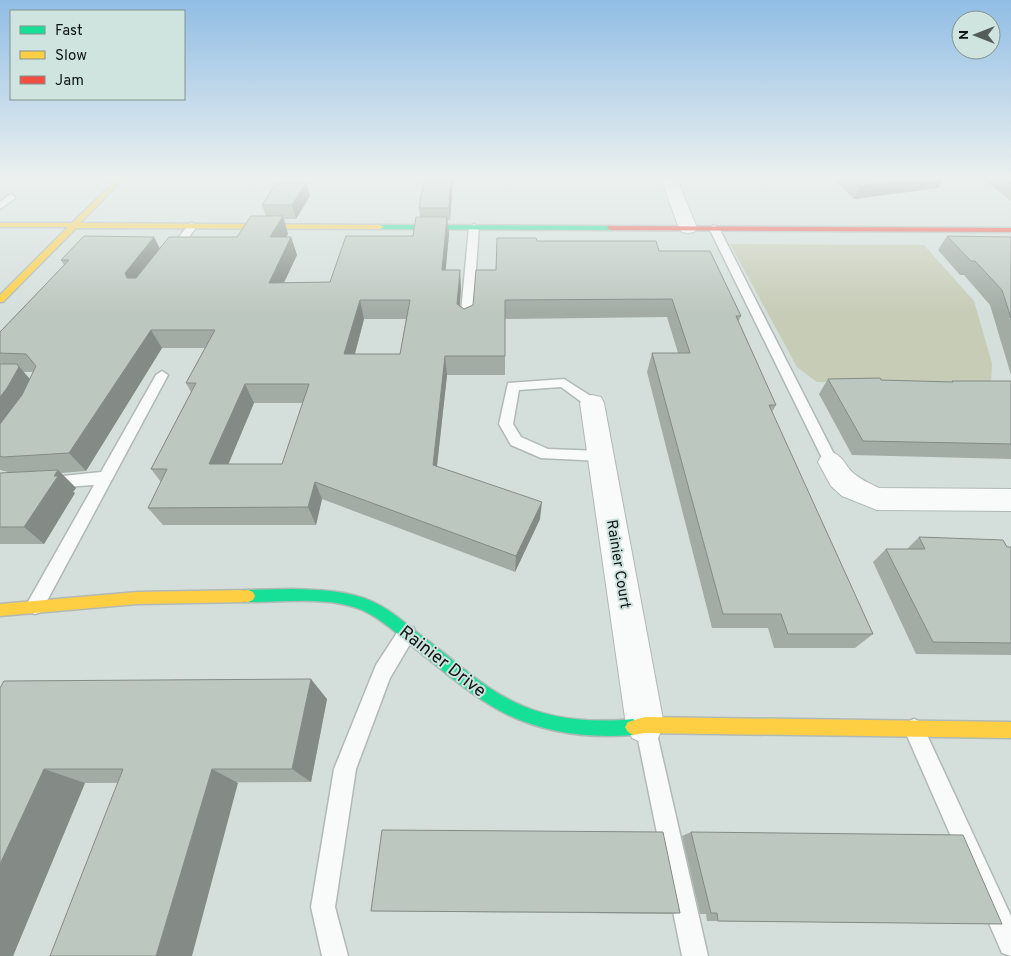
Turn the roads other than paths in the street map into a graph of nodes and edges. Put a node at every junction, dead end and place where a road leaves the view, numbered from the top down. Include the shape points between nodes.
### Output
1 (686, 224) edge
2 (0, 225) edge
3 (74, 225) junction
4 (192, 226) junction
5 (474, 227) junction
6 (688, 228) junction
7 (714, 228) junction
8 (1011, 230) edge
9 (164, 263) edge
10 (0, 300) edge
11 (466, 323) edge
12 (162, 375) dead end
13 (592, 403) joint
14 (601, 456) junction
15 (831, 462) joint
16 (105, 478) junction
17 (31, 483) edge
18 (1011, 500) edge
19 (35, 606) junction
20 (1, 612) edge
21 (408, 634) junction
22 (645, 724) junction
23 (914, 727) junction
24 (1011, 730) edge
25 (1011, 944) edge
26 (335, 956) edge
27 (695, 956) edge

1 - 6 street
2 - 3 street
3 - 4 street
3 - 10 street
4 - 5 street
4 - 9 lane
5 - 6 street
5 - 11 lane
6 - 7 street
7 - 8 street
7 - 15 lane
12 - 16 lane
13 - 14 street, Rainier Court
13 - 14 lane via 564,383 513,386 506,424 516,441 546,454
14 - 22 street, Rainier Court
15 - 18 street via 852,488 877,499
16 - 17 lane
16 - 19 lane
19 - 20 street, Rainier Drive
19 - 21 street, Rainier Drive via 137,598 337,598 367,606
21 - 22 street, Rainier Drive via 494,700 525,714 586,728 616,729
21 - 26 lane via 383,672 345,769 323,907
22 - 23 street, Rainier Drive
22 - 27 lane
23 - 24 street, Rainier Drive
23 - 25 lane

